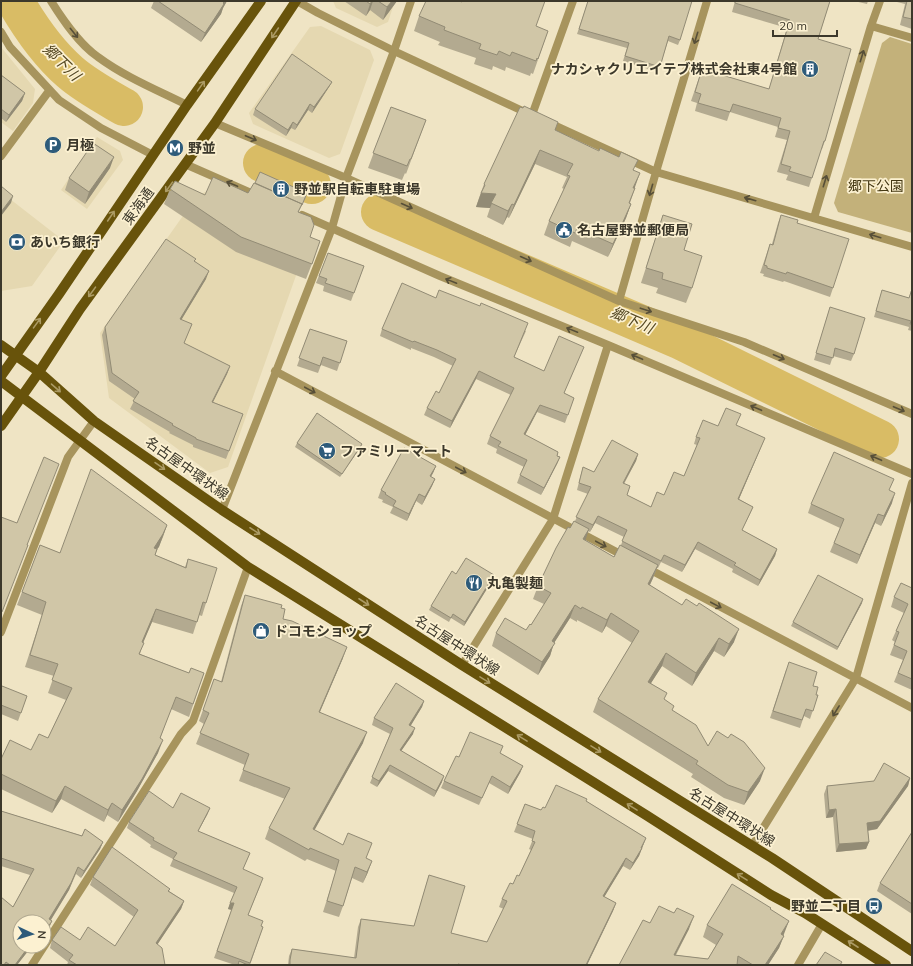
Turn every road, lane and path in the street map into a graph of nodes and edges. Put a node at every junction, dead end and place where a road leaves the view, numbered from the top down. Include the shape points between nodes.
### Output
1 (51, 1) edge
2 (261, 1) edge
3 (297, 1) edge
4 (411, 1) edge
5 (573, 1) edge
6 (707, 1) edge
7 (880, 1) edge
8 (871, 26) junction
9 (1, 32) edge
10 (912, 38) edge
11 (394, 51) junction
12 (49, 91) junction
13 (187, 105) junction
14 (532, 115) junction
15 (215, 123) junction
16 (153, 155) junction
17 (1, 156) edge
18 (185, 164) junction
19 (656, 172) junction
20 (346, 178) junction
21 (266, 199) edge
22 (294, 211) edge
23 (814, 218) junction
24 (332, 228) junction
25 (912, 247) edge
26 (619, 301) junction
27 (1, 345) edge
28 (608, 345) junction
29 (15, 355) junction
30 (275, 371) junction
31 (39, 372) junction
32 (1, 376) edge
33 (1, 381) edge
34 (22, 396) junction
35 (912, 414) edge
36 (94, 421) junction
37 (1, 426) edge
38 (79, 441) junction
39 (912, 474) edge
40 (912, 483) edge
41 (222, 510) junction
42 (553, 519) junction
43 (248, 567) junction
44 (1, 632) edge
45 (462, 666) junction
46 (856, 678) junction
47 (912, 708) edge
48 (752, 846) junction
49 (822, 924) junction
50 (912, 951) edge
51 (32, 965) edge
52 (798, 965) edge
53 (886, 965) edge

1 -> 13 street via 78,38 97,57
13 -> 2 main road, 東海通
3 - 11 street
3 -> 15 main road, 東海通
4 - 11 street
5 - 14 street
6 -> 19 street
7 - 8 street
8 - 10 street
23 -> 8 street
9 - 12 street via 10,47
11 - 14 street
11 - 20 street
12 - 16 street via 101,128
12 - 17 street
13 - 16 main road, 東海通
14 - 19 street
15 - 18 main road, 東海通
15 -> 20 street
29 -> 16 main road, 東海通
21 -> 18 street
18 -> 31 main road, 東海通 via 80,309
23 -> 19 street
19 -> 26 street
20 - 24 street
20 -> 26 street
22 - 24 street
25 -> 23 street
28 -> 24 street via 440,276
24 - 30 street
26 -> 35 street via 744,342
27 - 29 main road, 名古屋中環状線
39 -> 28 street
28 - 42 street
29 - 31 main road, 名古屋中環状線
29 - 32 main road, 東海通
30 - 41 street
30 -> 42 street
31 - 34 main road, 東海通
31 -> 36 main road, 名古屋中環状線
33 - 34 main road
34 - 37 main road, 東海通
34 - 38 main road
36 - 38 street
36 -> 41 main road, 名古屋中環状線
38 - 43 main road
38 - 44 street via 68,457
40 - 46 street
41 -> 45 main road, 名古屋中環状線
42 - 45 street
42 -> 46 street
49 -> 43 main road via 771,895
43 - 51 street via 193,721 181,734
45 -> 48 main road, 名古屋中環状線
46 - 47 street
46 -> 48 street
48 - 50 main road, 名古屋中環状線
49 - 52 street
53 -> 49 main road

